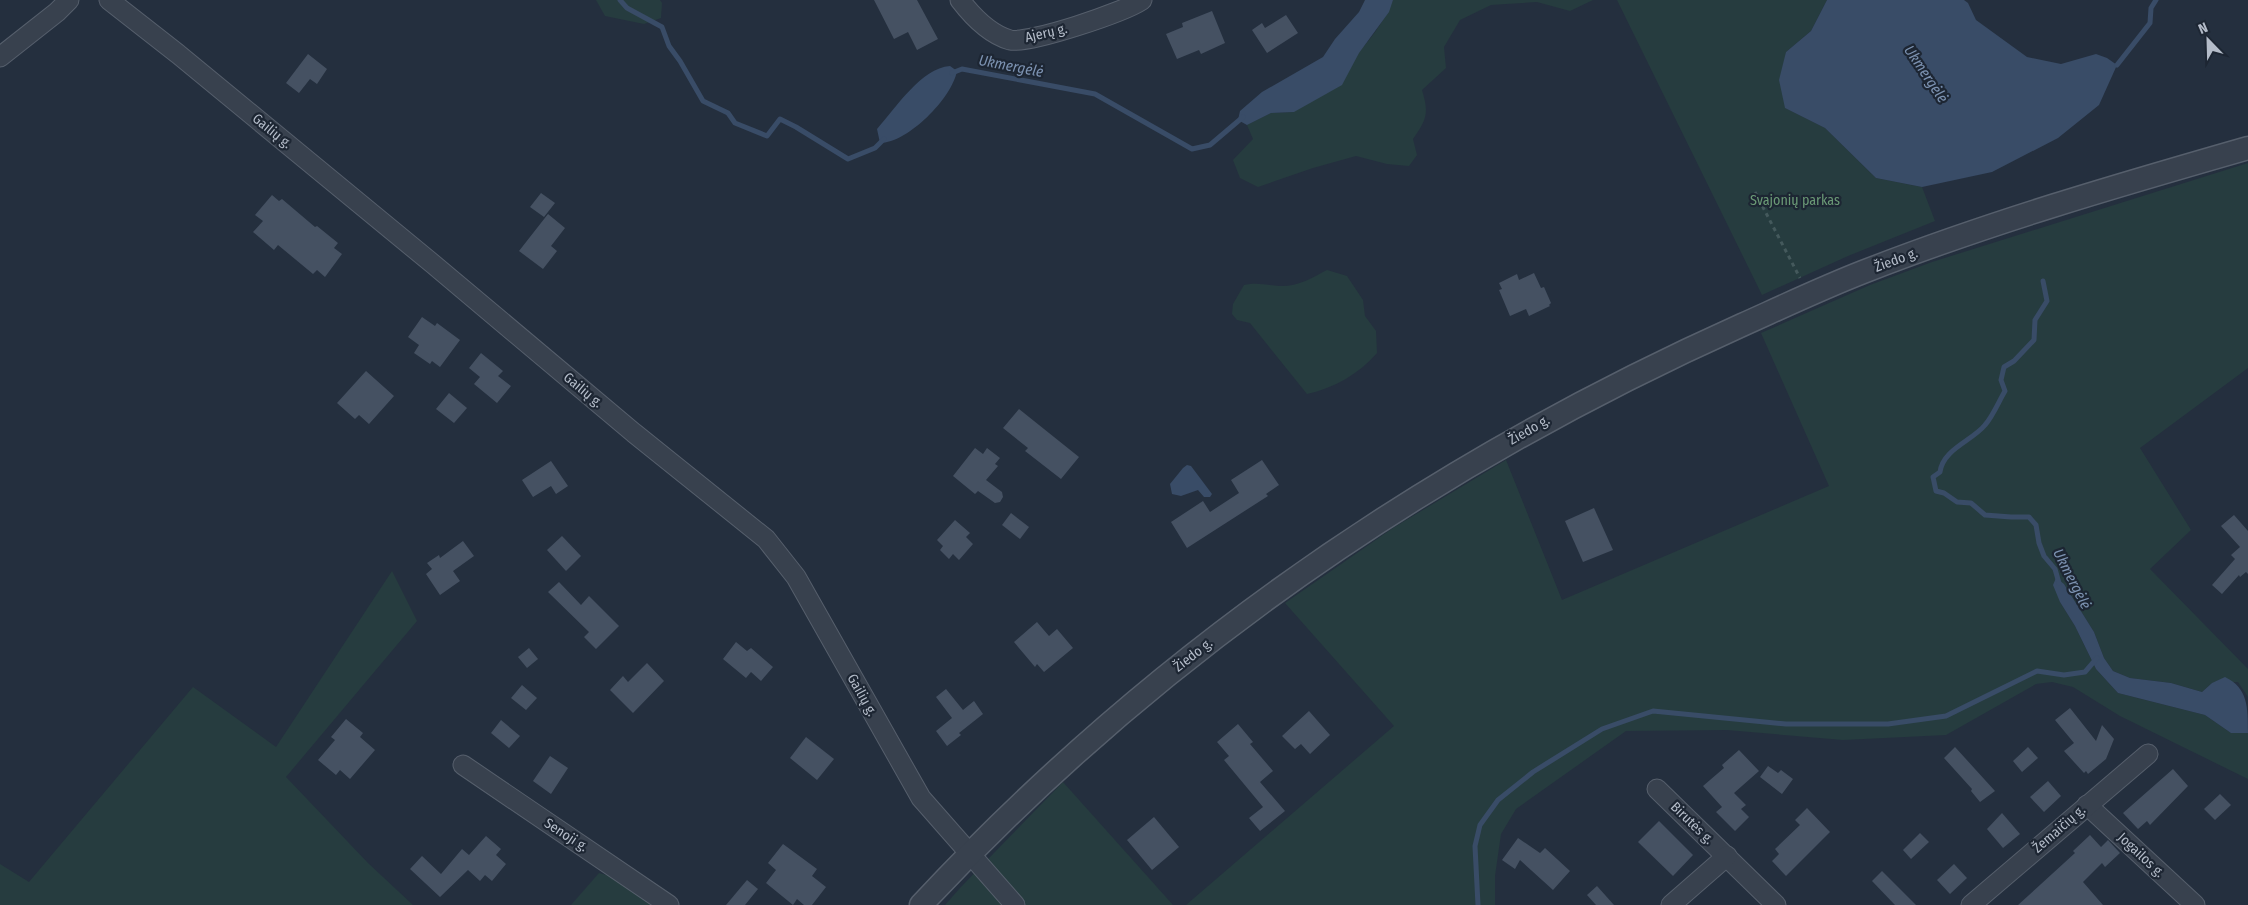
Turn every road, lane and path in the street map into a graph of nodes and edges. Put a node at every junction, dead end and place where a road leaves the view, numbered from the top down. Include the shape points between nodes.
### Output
1 (69, 0) edge
2 (109, 0) edge
3 (960, 0) edge
4 (1142, 0) edge
5 (0, 57) edge
6 (2248, 148) edge
7 (1755, 192) dead end
8 (1798, 274) dead end
9 (2148, 754) dead end
10 (463, 765) dead end
11 (1657, 789) dead end
12 (2087, 805) junction
13 (970, 855) junction
14 (1727, 856) junction
15 (669, 905) edge
16 (921, 905) edge
17 (1015, 905) edge
18 (1671, 905) edge
19 (1776, 905) edge
20 (1971, 905) edge
21 (2194, 905) edge

1 - 5 street
2 - 13 street, Gailių g. via 766,539 796,577 921,798
3 - 4 street, Ajerų g. via 986,29 1012,40 1097,20
6 - 13 street, Žiedo g. via 2040,211 1861,273 1689,349 1544,421 1456,472 1250,610 1093,738
7 - 8 path
9 - 12 street, Žemaičių g.
10 - 15 street, Senoji g.
11 - 14 street, Birutės g.
12 - 20 street, Žemaičių g.
12 - 21 street, Jogailos g.
13 - 16 street, Žiedo g.
13 - 17 street, Gailių g.
14 - 18 street
14 - 19 street, Birutės g.

